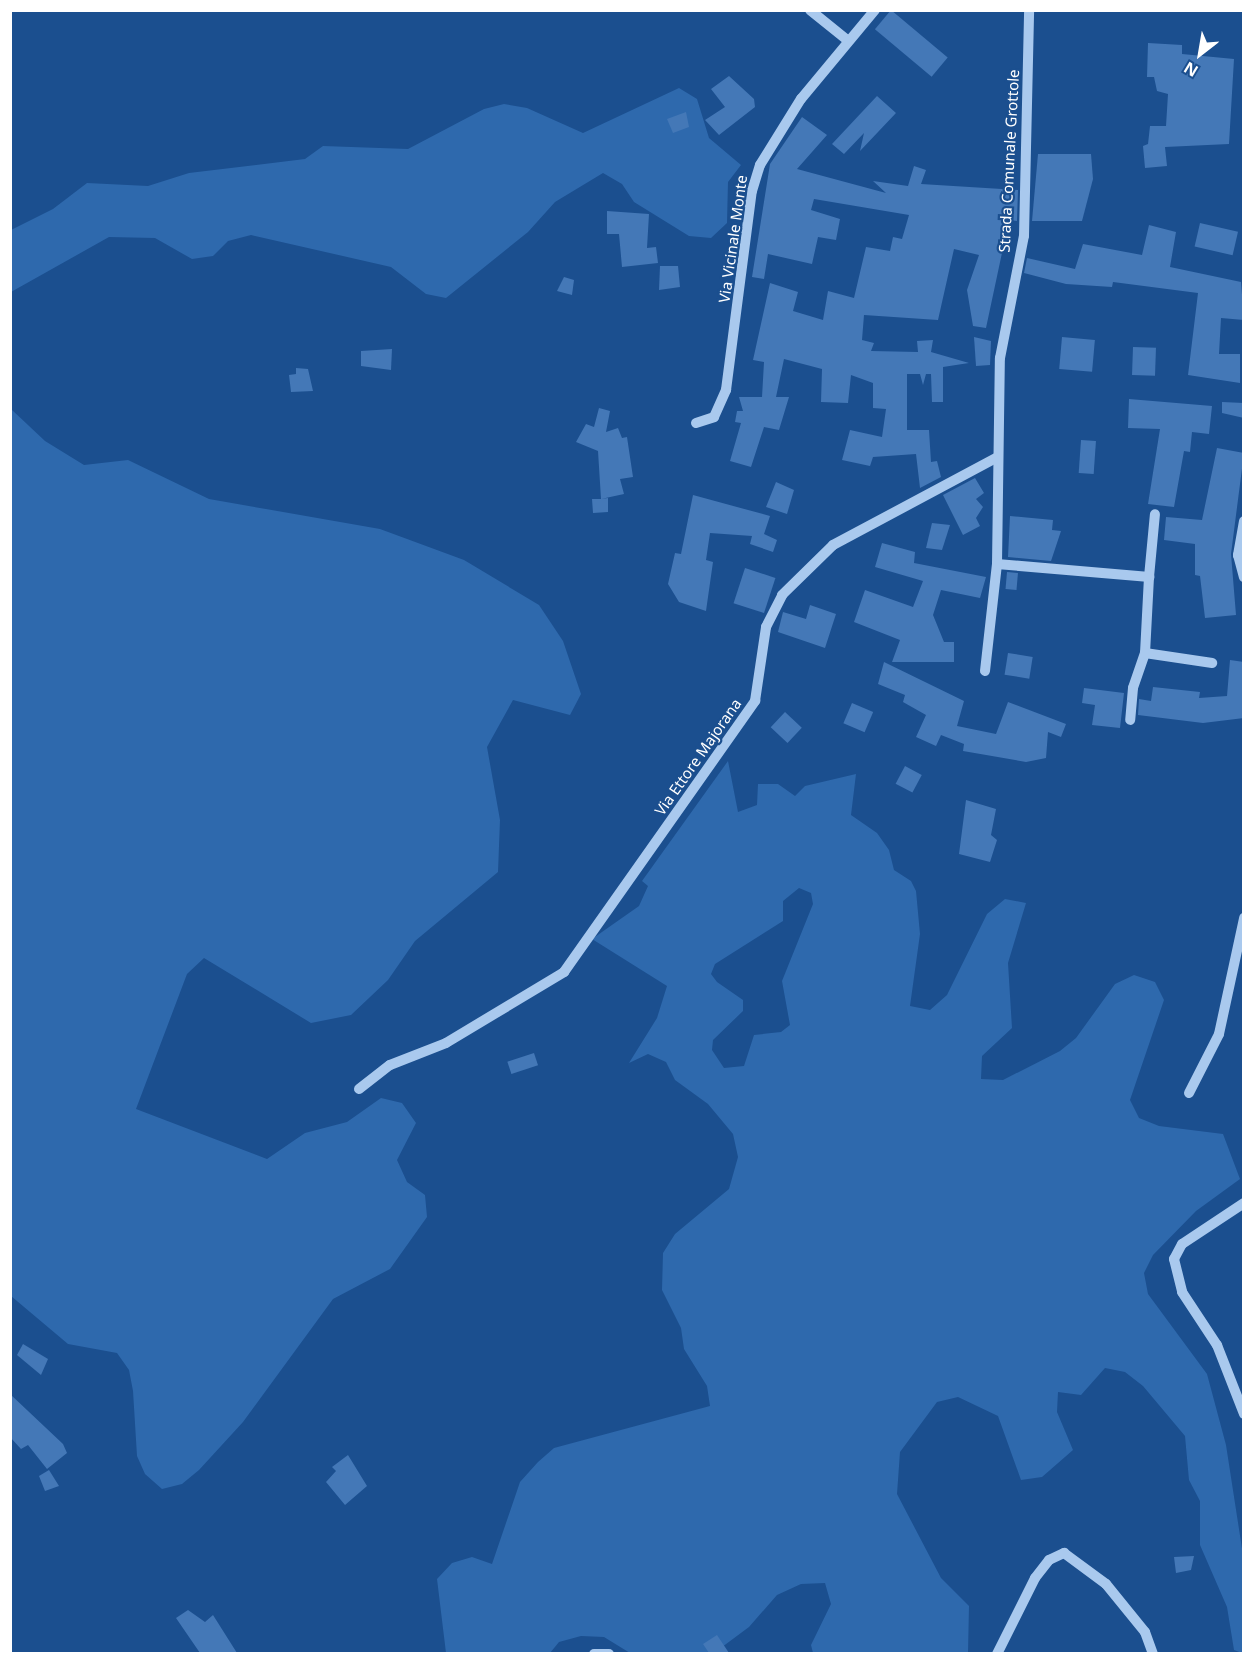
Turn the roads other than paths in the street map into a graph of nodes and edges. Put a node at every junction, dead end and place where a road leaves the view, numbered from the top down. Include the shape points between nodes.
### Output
1 (810, 10) edge
2 (875, 10) edge
3 (1029, 10) edge
4 (846, 39) junction
5 (696, 423) dead end
6 (999, 456) junction
7 (1155, 514) dead end
8 (1244, 521) edge
9 (997, 564) junction
10 (1149, 577) junction
11 (1244, 577) edge
12 (1145, 653) junction
13 (1212, 663) dead end
14 (985, 671) dead end
15 (1130, 720) dead end
16 (1244, 918) edge
17 (359, 1089) dead end
18 (1189, 1093) dead end
19 (1244, 1203) edge
20 (1244, 1414) edge
21 (594, 1653) edge
22 (609, 1653) edge
23 (997, 1653) edge
24 (1153, 1653) edge

1 - 4 street
2 - 4 street, Via Vicinale Monte
3 - 6 street, Strada Comunale Grottole via 1024,236 1002,348
4 - 5 street, Via Vicinale Monte via 801,99 754,180 726,390 714,417
6 - 9 street, Strada Comunale Grottole
6 - 17 street, Via Ettore Majorana via 833,545 782,595 766,627 755,701 558,976 446,1043 390,1065
7 - 10 street
8 - 11 street via 1238,555
9 - 10 street
9 - 14 street, Strada Comunale Grottole
10 - 12 street
12 - 13 street
12 - 15 street
16 - 18 street via 1219,1034
19 - 20 street via 1182,1244 1174,1259 1182,1292 1217,1345
21 - 22 street
23 - 24 street via 1035,1578 1049,1560 1064,1553 1106,1584 1145,1632

